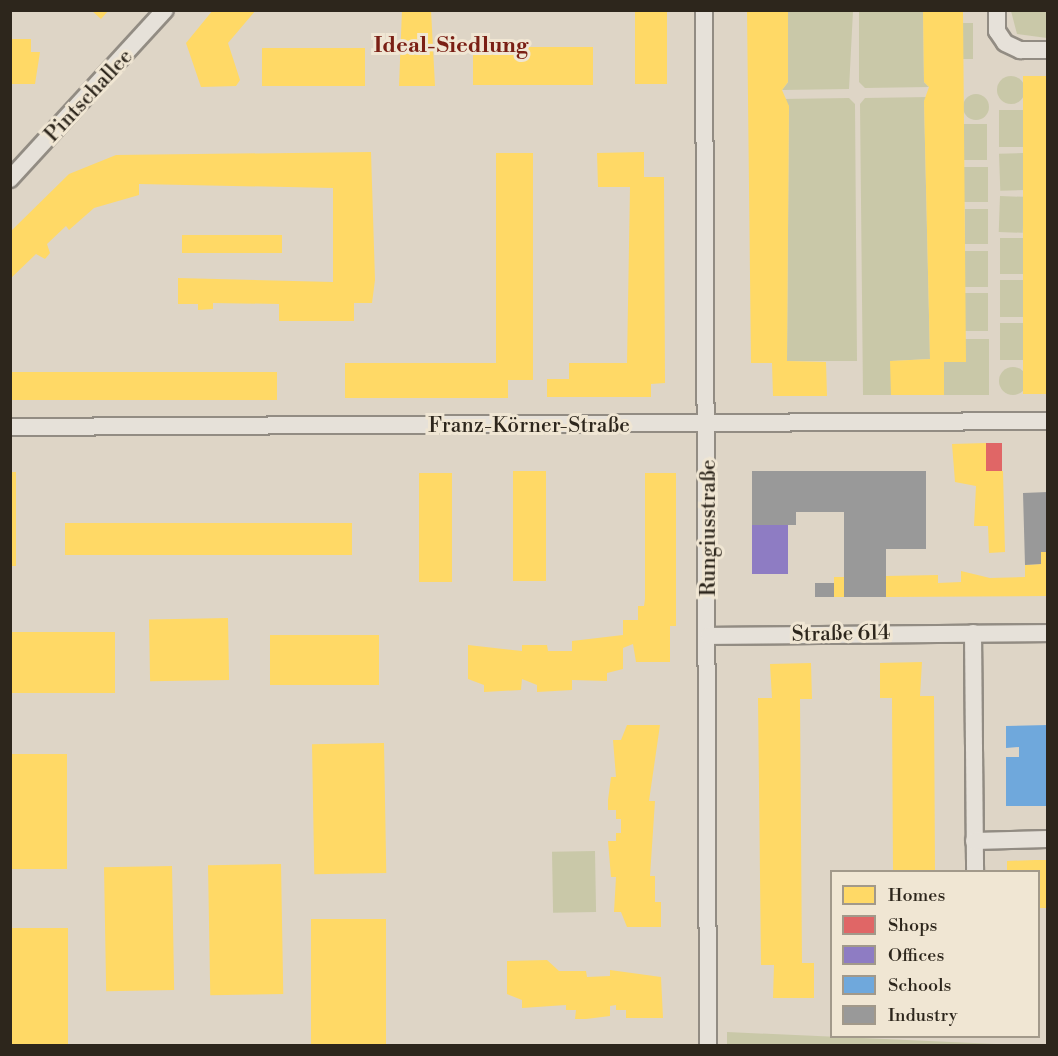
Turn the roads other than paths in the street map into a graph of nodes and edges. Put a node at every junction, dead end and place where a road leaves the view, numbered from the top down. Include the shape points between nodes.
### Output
1 (165, 10) edge
2 (704, 10) edge
3 (997, 10) edge
4 (1047, 50) edge
5 (10, 179) edge
6 (1047, 420) edge
7 (710, 426) junction
8 (10, 427) edge
9 (973, 633) junction
10 (1047, 633) edge
11 (709, 636) junction
12 (1047, 839) edge
13 (974, 840) junction
14 (975, 870) edge
15 (708, 1046) edge

1 - 5 street, Pintschallee
2 - 7 street, Rungiusstraße
3 - 4 street via 997,32 1005,44
6 - 7 street, Franz-Körner-Straße
7 - 8 street, Franz-Körner-Straße
7 - 11 street, Rungiusstraße
9 - 10 street, Straße 614
9 - 11 street, Straße 614
9 - 13 street
11 - 15 street, Rungiusstraße
12 - 13 street
13 - 14 street

